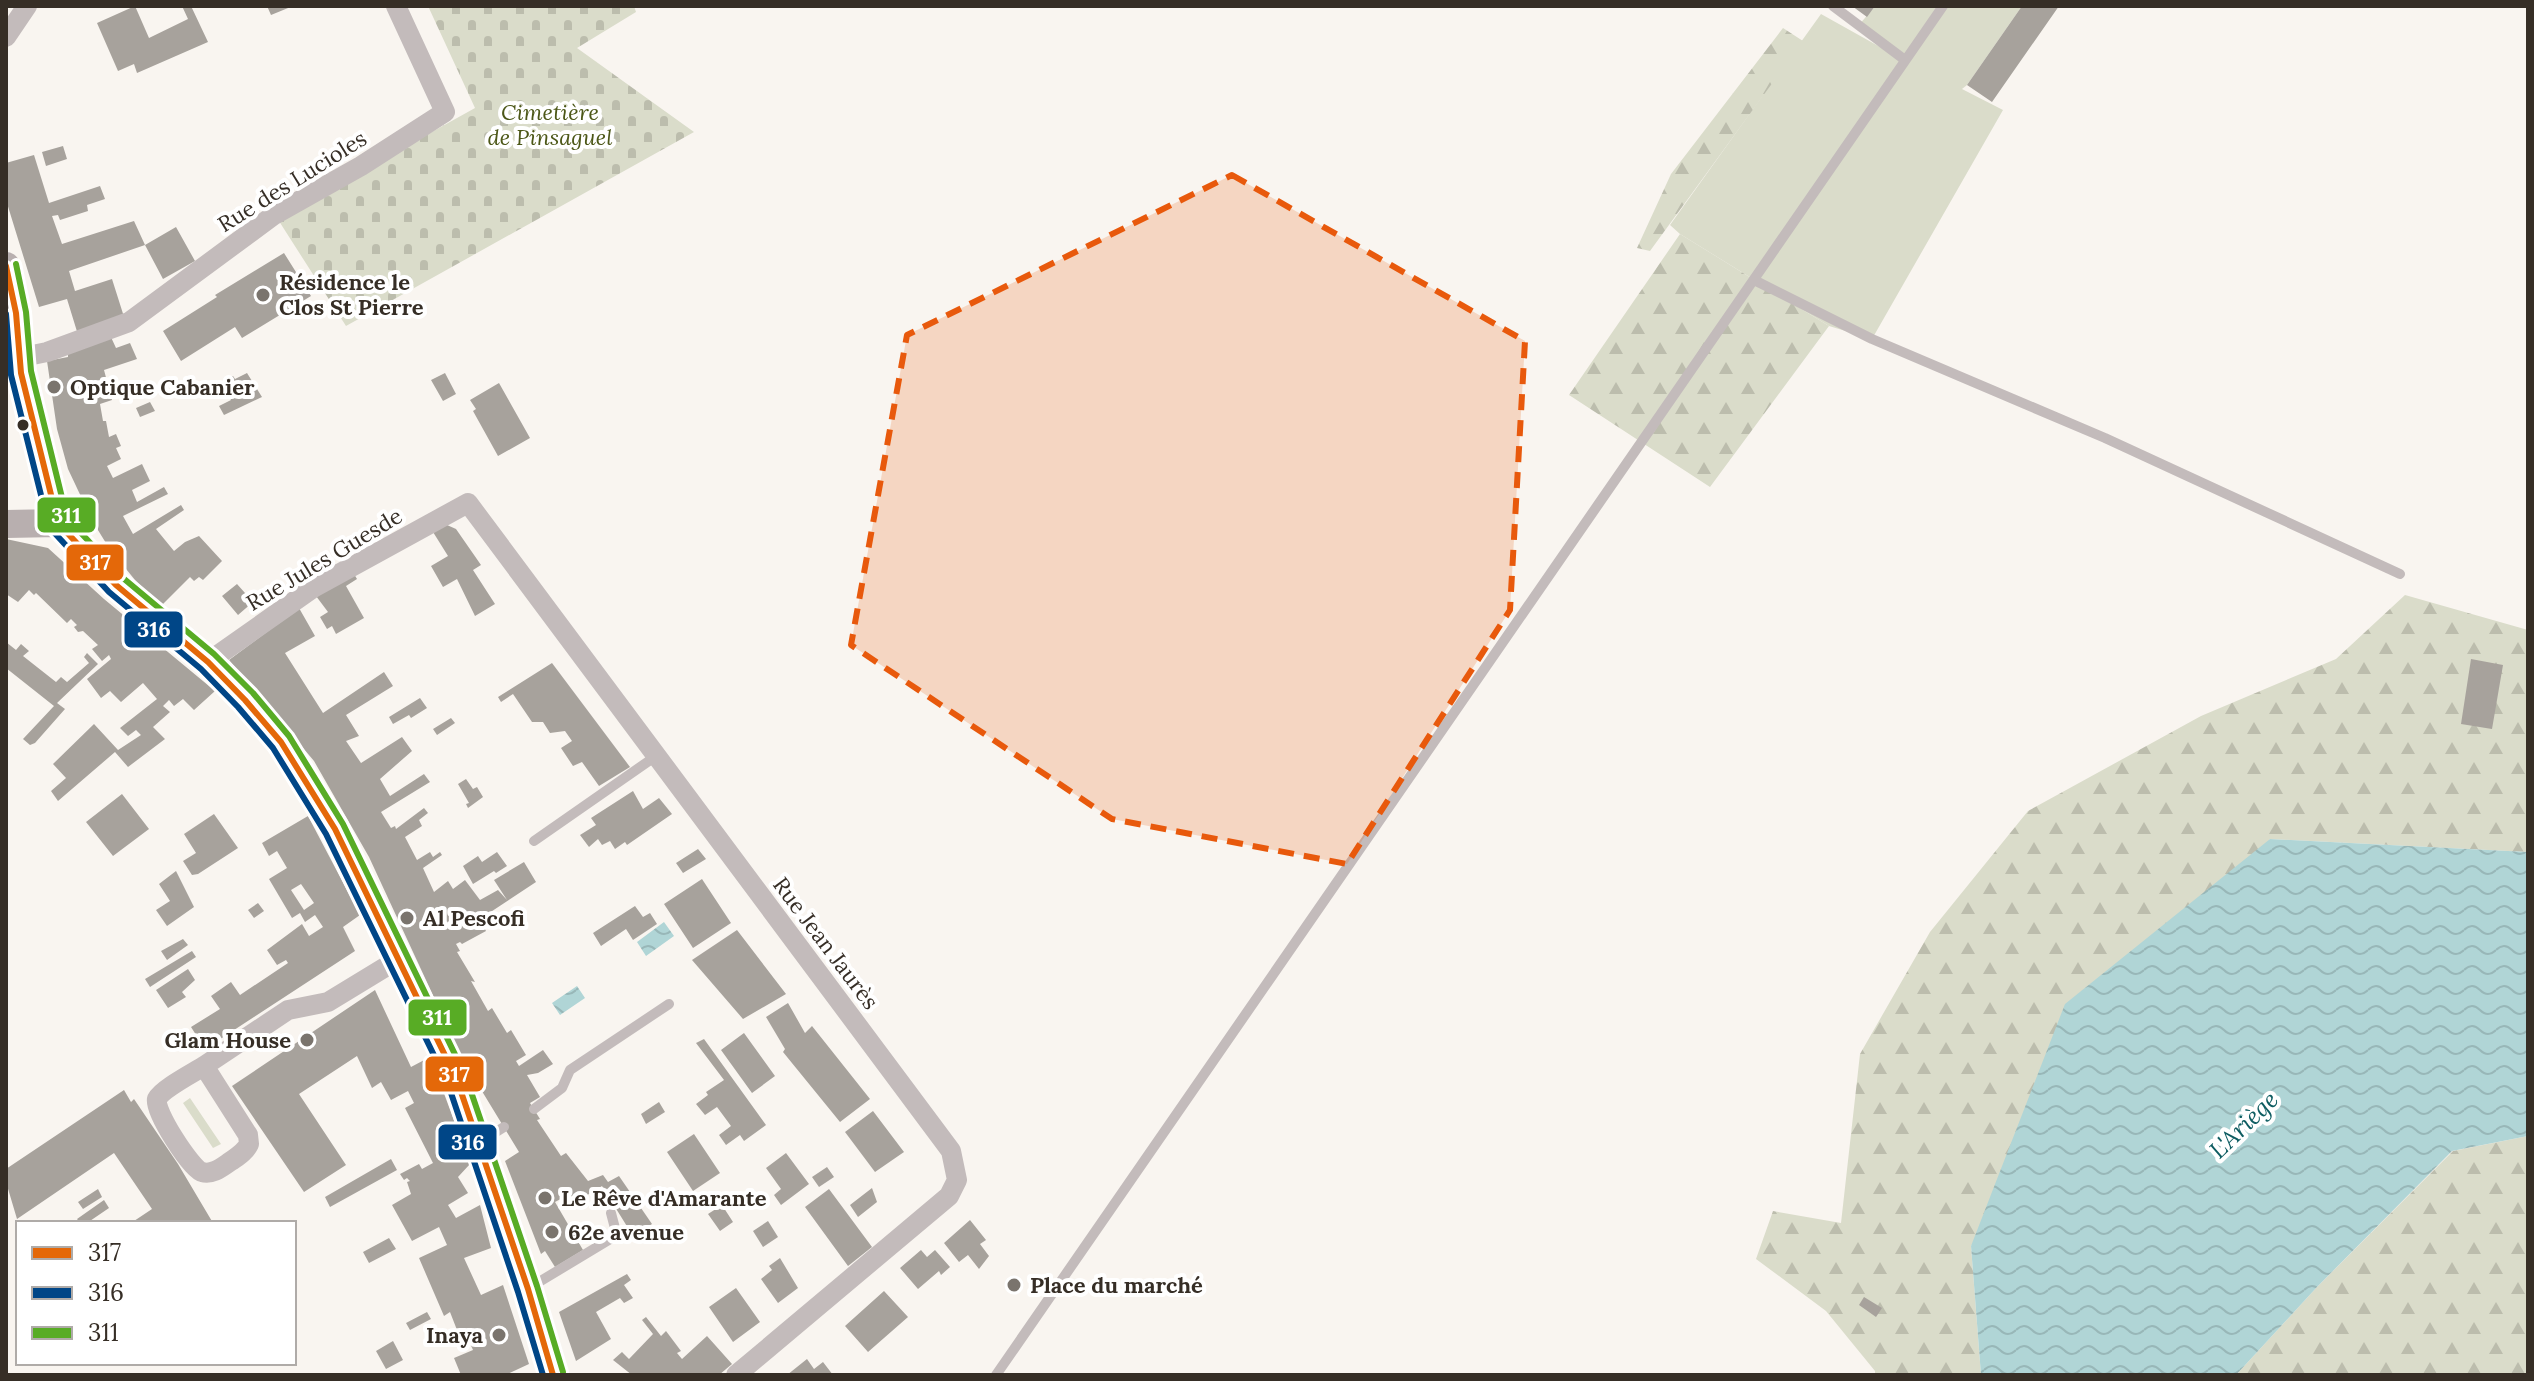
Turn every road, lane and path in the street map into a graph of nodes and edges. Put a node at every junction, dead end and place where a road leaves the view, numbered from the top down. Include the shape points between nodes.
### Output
1 (27, 6) edge
2 (396, 6) edge
3 (1833, 6) edge
4 (1943, 6) edge
5 (6, 37) edge
6 (1905, 60) junction
7 (6, 266) edge
8 (1754, 280) junction
9 (14, 346) edge
10 (468, 503) joint
11 (58, 523) junction
12 (6, 524) edge
13 (2400, 574) dead end
14 (208, 662) junction
15 (656, 756) junction
16 (534, 841) dead end
17 (397, 960) junction
18 (669, 1004) dead end
19 (204, 1066) junction
20 (534, 1109) dead end
21 (504, 1127) dead end
22 (478, 1143) junction
23 (611, 1213) dead end
24 (528, 1289) junction
25 (553, 1375) edge
26 (736, 1375) edge
27 (996, 1375) edge

1 - 5 street
2 - 9 street, Rue des Lucioles via 445,112 274,215 129,322 47,352
3 - 6 lane
4 - 6 lane
6 - 8 lane
7 - 9 main road
8 - 13 lane via 1872,339 2105,438
8 - 27 lane
9 - 11 main road
10 - 14 street, Rue Jules Guesde via 313,588
10 - 15 street, Rue Jean Jaurès
11 - 12 main road
11 - 14 main road via 116,585
14 - 17 main road via 281,742 335,829
15 - 16 lane
15 - 26 street, Rue Jean Jaurès via 951,1151 957,1180 949,1196
17 - 19 street via 328,1002 288,1010
17 - 22 main road via 457,1080
18 - 20 lane via 570,1070 562,1088
19 - 19 street via 156,1104 194,1168 205,1173 218,1170 249,1144
21 - 22 lane
22 - 24 main road
23 - 24 lane via 616,1232 612,1238
24 - 25 main road

